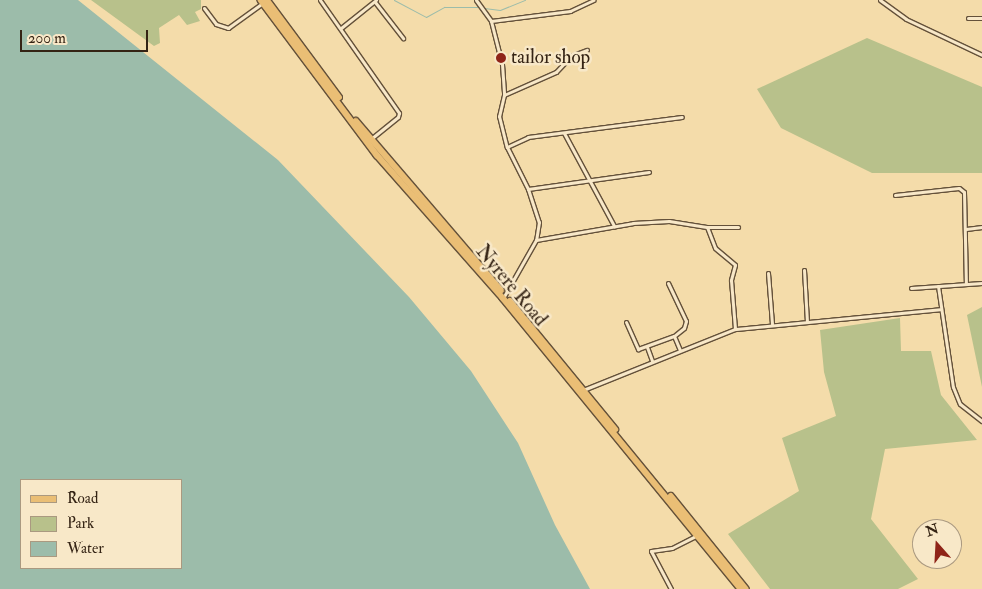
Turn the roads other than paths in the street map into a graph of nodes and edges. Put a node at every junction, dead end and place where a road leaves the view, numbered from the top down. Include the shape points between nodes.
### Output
1 (320, 0) edge
2 (476, 0) edge
3 (594, 0) edge
4 (880, 0) edge
5 (265, 1) edge
6 (376, 1) edge
7 (204, 8) dead end
8 (968, 18) dead end
9 (982, 18) edge
10 (491, 21) junction
11 (341, 28) junction
12 (403, 38) dead end
13 (587, 50) dead end
14 (982, 55) edge
15 (504, 95) junction
16 (682, 117) dead end
17 (564, 133) junction
18 (370, 140) junction
19 (507, 147) junction
20 (649, 172) dead end
21 (590, 180) junction
22 (528, 189) junction
23 (895, 195) dead end
24 (614, 226) junction
25 (707, 227) junction
26 (738, 227) dead end
27 (982, 227) edge
28 (966, 229) junction
29 (536, 240) junction
30 (804, 270) dead end
31 (768, 273) dead end
32 (668, 283) dead end
33 (982, 283) edge
34 (966, 284) junction
35 (938, 286) junction
36 (911, 288) dead end
37 (504, 297) junction
38 (941, 309) junction
39 (626, 322) dead end
40 (807, 322) junction
41 (772, 324) junction
42 (735, 329) junction
43 (674, 336) junction
44 (647, 347) junction
45 (680, 350) junction
46 (652, 361) junction
47 (583, 390) junction
48 (982, 421) edge
49 (700, 533) junction
50 (671, 589) edge
51 (740, 589) edge
52 (746, 589) edge

1 - 11 street
2 - 10 street
3 - 10 street via 570,11
4 - 14 street via 906,19
5 - 7 street via 228,28 216,24
5 - 18 main road, Nyrere Road
5 - 37 main road, Nyrere Road via 376,153
6 - 11 street
6 - 12 street
8 - 9 street
10 - 15 street via 502,64
11 - 18 street via 399,113
13 - 15 street via 572,56 556,72
15 - 19 street via 499,116
16 - 17 street
17 - 19 street via 528,137
17 - 21 street
18 - 37 main road, Nyrere Road
19 - 22 street
20 - 21 street
21 - 22 street
21 - 24 street
22 - 29 street via 540,222
23 - 28 street via 959,188 964,192
24 - 25 street via 669,222
24 - 29 street
25 - 26 street
25 - 42 street via 715,248 735,265 732,280
27 - 28 street
28 - 34 street
29 - 37 street
30 - 40 street
31 - 41 street
32 - 43 street via 686,321 684,328
33 - 34 street
34 - 35 street
35 - 36 street
35 - 38 street
37 - 47 main road, Nyrere Road
37 - 49 main road, Nyrere Road
38 - 40 street
38 - 48 street via 953,387 960,404
39 - 44 street via 636,348
40 - 41 street
41 - 42 street
42 - 45 street
43 - 44 street
43 - 45 street
44 - 46 street
45 - 46 street
46 - 47 street
47 - 49 main road, Nyrere Road
49 - 50 street via 672,548 651,551
49 - 51 main road, Nyrere Road
49 - 52 main road, Nyrere Road

